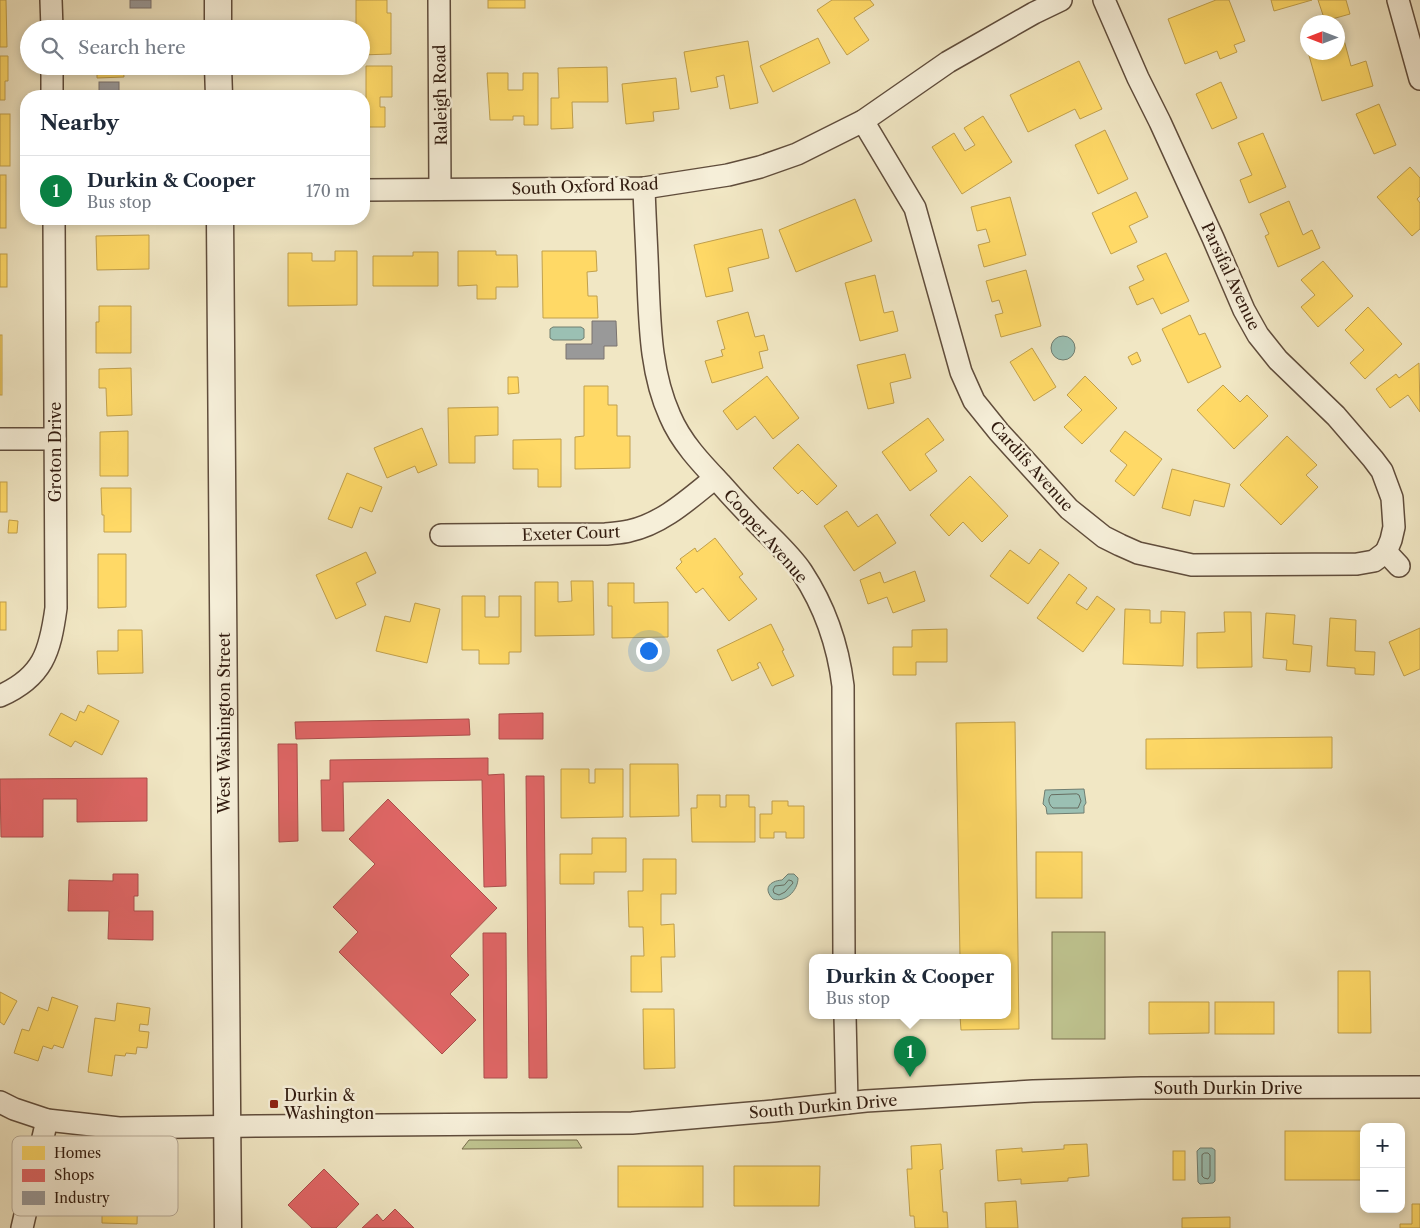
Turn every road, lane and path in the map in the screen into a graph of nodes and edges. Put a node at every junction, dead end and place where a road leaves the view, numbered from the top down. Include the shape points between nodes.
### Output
1 (51, 0) edge
2 (218, 0) edge
3 (439, 0) edge
4 (1061, 0) edge
5 (1104, 0) edge
6 (1398, 0) edge
7 (52, 20) edge
8 (218, 20) edge
9 (52, 75) edge
10 (218, 75) edge
11 (1420, 79) edge
12 (52, 90) edge
13 (219, 90) edge
14 (863, 121) junction
15 (644, 188) junction
16 (440, 189) junction
17 (370, 190) edge
18 (54, 225) edge
19 (220, 225) edge
20 (0, 439) edge
21 (55, 439) junction
22 (715, 478) junction
23 (441, 535) dead end
24 (1392, 559) joint
25 (0, 696) edge
26 (844, 954) edge
27 (845, 1019) edge
28 (1420, 1087) edge
29 (0, 1102) edge
30 (847, 1104) junction
31 (47, 1120) junction
32 (227, 1126) junction
33 (43, 1136) edge
34 (228, 1228) edge

1 - 7 street
2 - 8 street
3 - 16 street, Raleigh Road
4 - 14 street, South Oxford Road via 948,62
5 - 24 street, Parsifal Avenue via 1258,335 1278,360 1336,416 1382,471 1392,498
6 - 11 street
9 - 12 street
10 - 13 street
14 - 15 street, South Oxford Road via 797,154 760,167
14 - 24 street, Cardifs Avenue via 915,208 961,372 974,401 1069,509 1104,537 1120,545 1138,553 1192,565 1357,564
15 - 16 street, South Oxford Road
15 - 22 street, Cooper Avenue via 650,326 659,388 670,418
16 - 17 street, South Oxford Road
18 - 21 street, Groton Drive
19 - 32 street, West Washington Street
20 - 21 street
21 - 25 street, Groton Drive via 56,608 52,637 38,668 18,687
22 - 23 street, Exeter Court via 674,511 630,531
22 - 26 street, Cooper Avenue via 802,571 832,631 843,686
27 - 30 street
28 - 30 street, South Durkin Drive via 1033,1090
29 - 31 street, South Durkin Drive
30 - 32 street, South Durkin Drive via 632,1122
31 - 32 street, South Durkin Drive via 119,1128
31 - 33 street
32 - 34 street, West Washington Street

